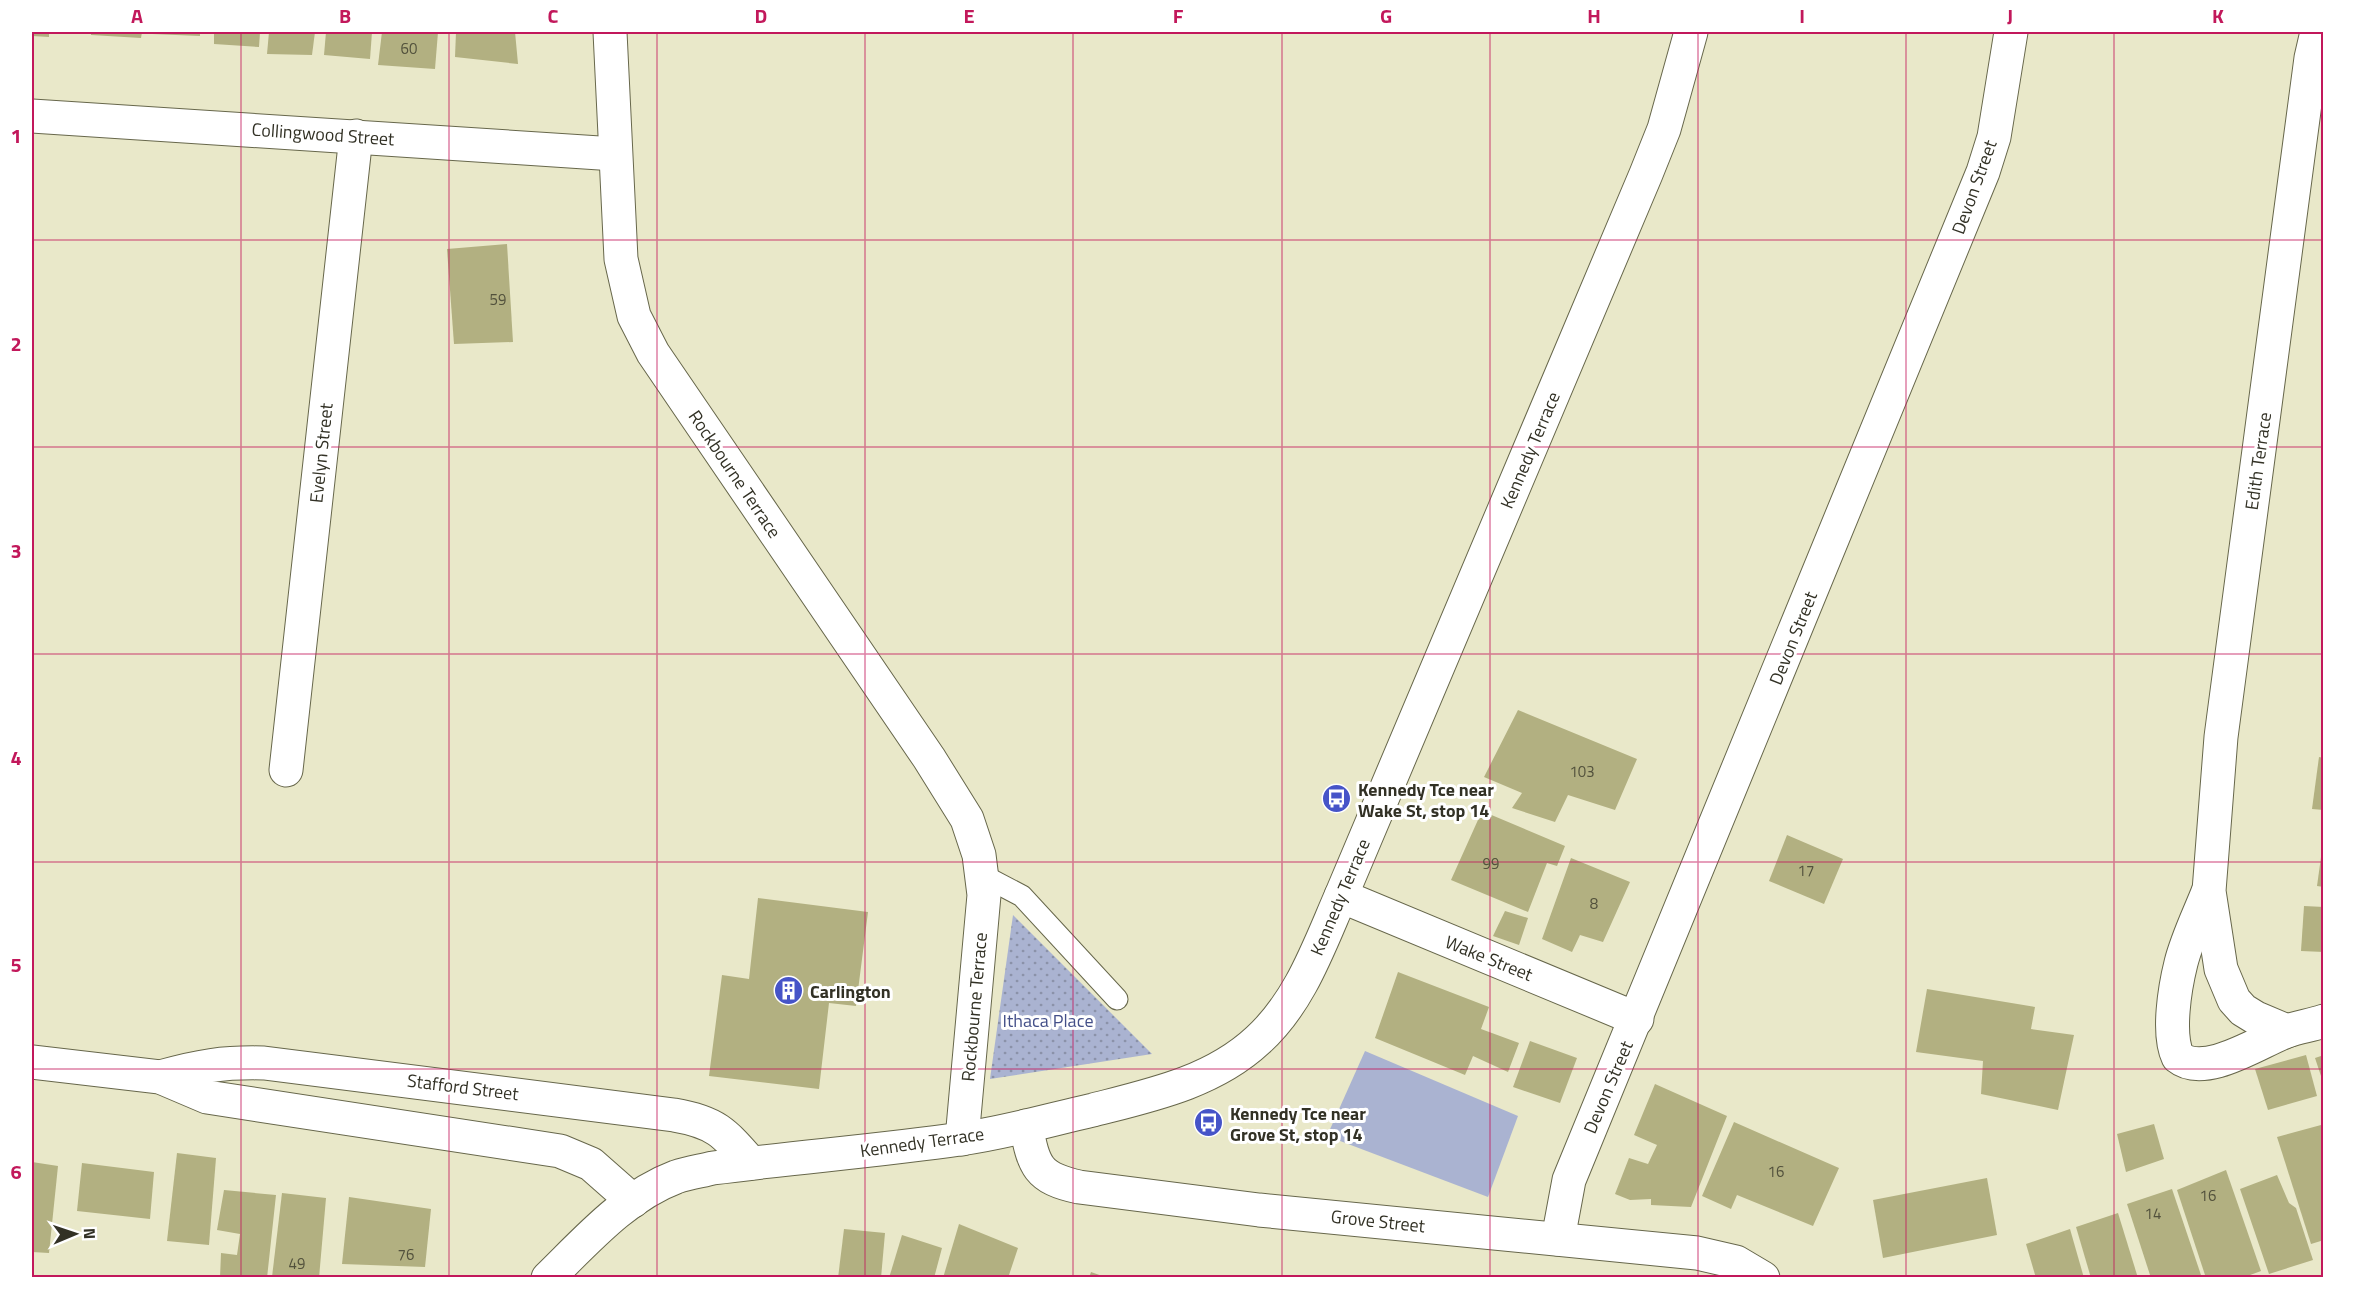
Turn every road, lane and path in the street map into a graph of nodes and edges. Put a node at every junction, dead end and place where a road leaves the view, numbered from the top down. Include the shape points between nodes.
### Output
1 (610, 32) edge
2 (1691, 32) edge
3 (2011, 32) edge
4 (2317, 32) edge
5 (32, 116) edge
6 (356, 136) junction
7 (615, 154) junction
8 (285, 770) dead end
9 (982, 875) junction
10 (2209, 891) junction
11 (1341, 896) junction
12 (1117, 999) dead end
13 (1637, 1019) junction
14 (2324, 1021) edge
15 (2287, 1031) junction
16 (32, 1062) edge
17 (160, 1077) junction
18 (1026, 1126) junction
19 (962, 1139) junction
20 (751, 1163) junction
21 (633, 1201) junction
22 (1558, 1239) junction
23 (548, 1278) edge
24 (1763, 1278) edge

1 - 7 street, Rockbourne Terrace
2 - 11 street, Kennedy Terrace via 1667,118 1646,174
3 - 13 street, Devon Street via 1994,137 1983,172
4 - 10 street, Edith Terrace via 2221,736
5 - 6 street, Collingwood Street
6 - 7 street, Collingwood Street
6 - 8 street, Evelyn Street
7 - 9 street, Rockbourne Terrace via 621,258 634,316 653,353 967,819
9 - 12 lane via 1022,896
9 - 19 street, Rockbourne Terrace via 984,896
10 - 15 street, Edith Terrace via 2221,969 2234,999 2256,1018
10 - 15 street, Edith Terrace via 2181,962 2173,1027 2178,1057 2188,1063 2209,1062
11 - 13 street, Wake Street
11 - 18 street, Kennedy Terrace via 1293,1000 1259,1040 1238,1056 1191,1082
13 - 22 street, Devon Street via 1569,1180
14 - 15 street, Edith Terrace
16 - 17 street, Stafford Street
17 - 20 street, Stafford Street via 203,1065 264,1063 674,1115 710,1124
17 - 21 street, Stafford Street via 207,1097 560,1151 591,1164
18 - 19 street, Kennedy Terrace
18 - 22 street, Grove Street via 1031,1153 1040,1170 1055,1181 1079,1188
19 - 20 street, Kennedy Terrace
20 - 21 street, Kennedy Terrace via 676,1177
21 - 23 street, Kennedy Terrace via 594,1232
22 - 24 street, Grove Street via 1697,1253 1736,1262

